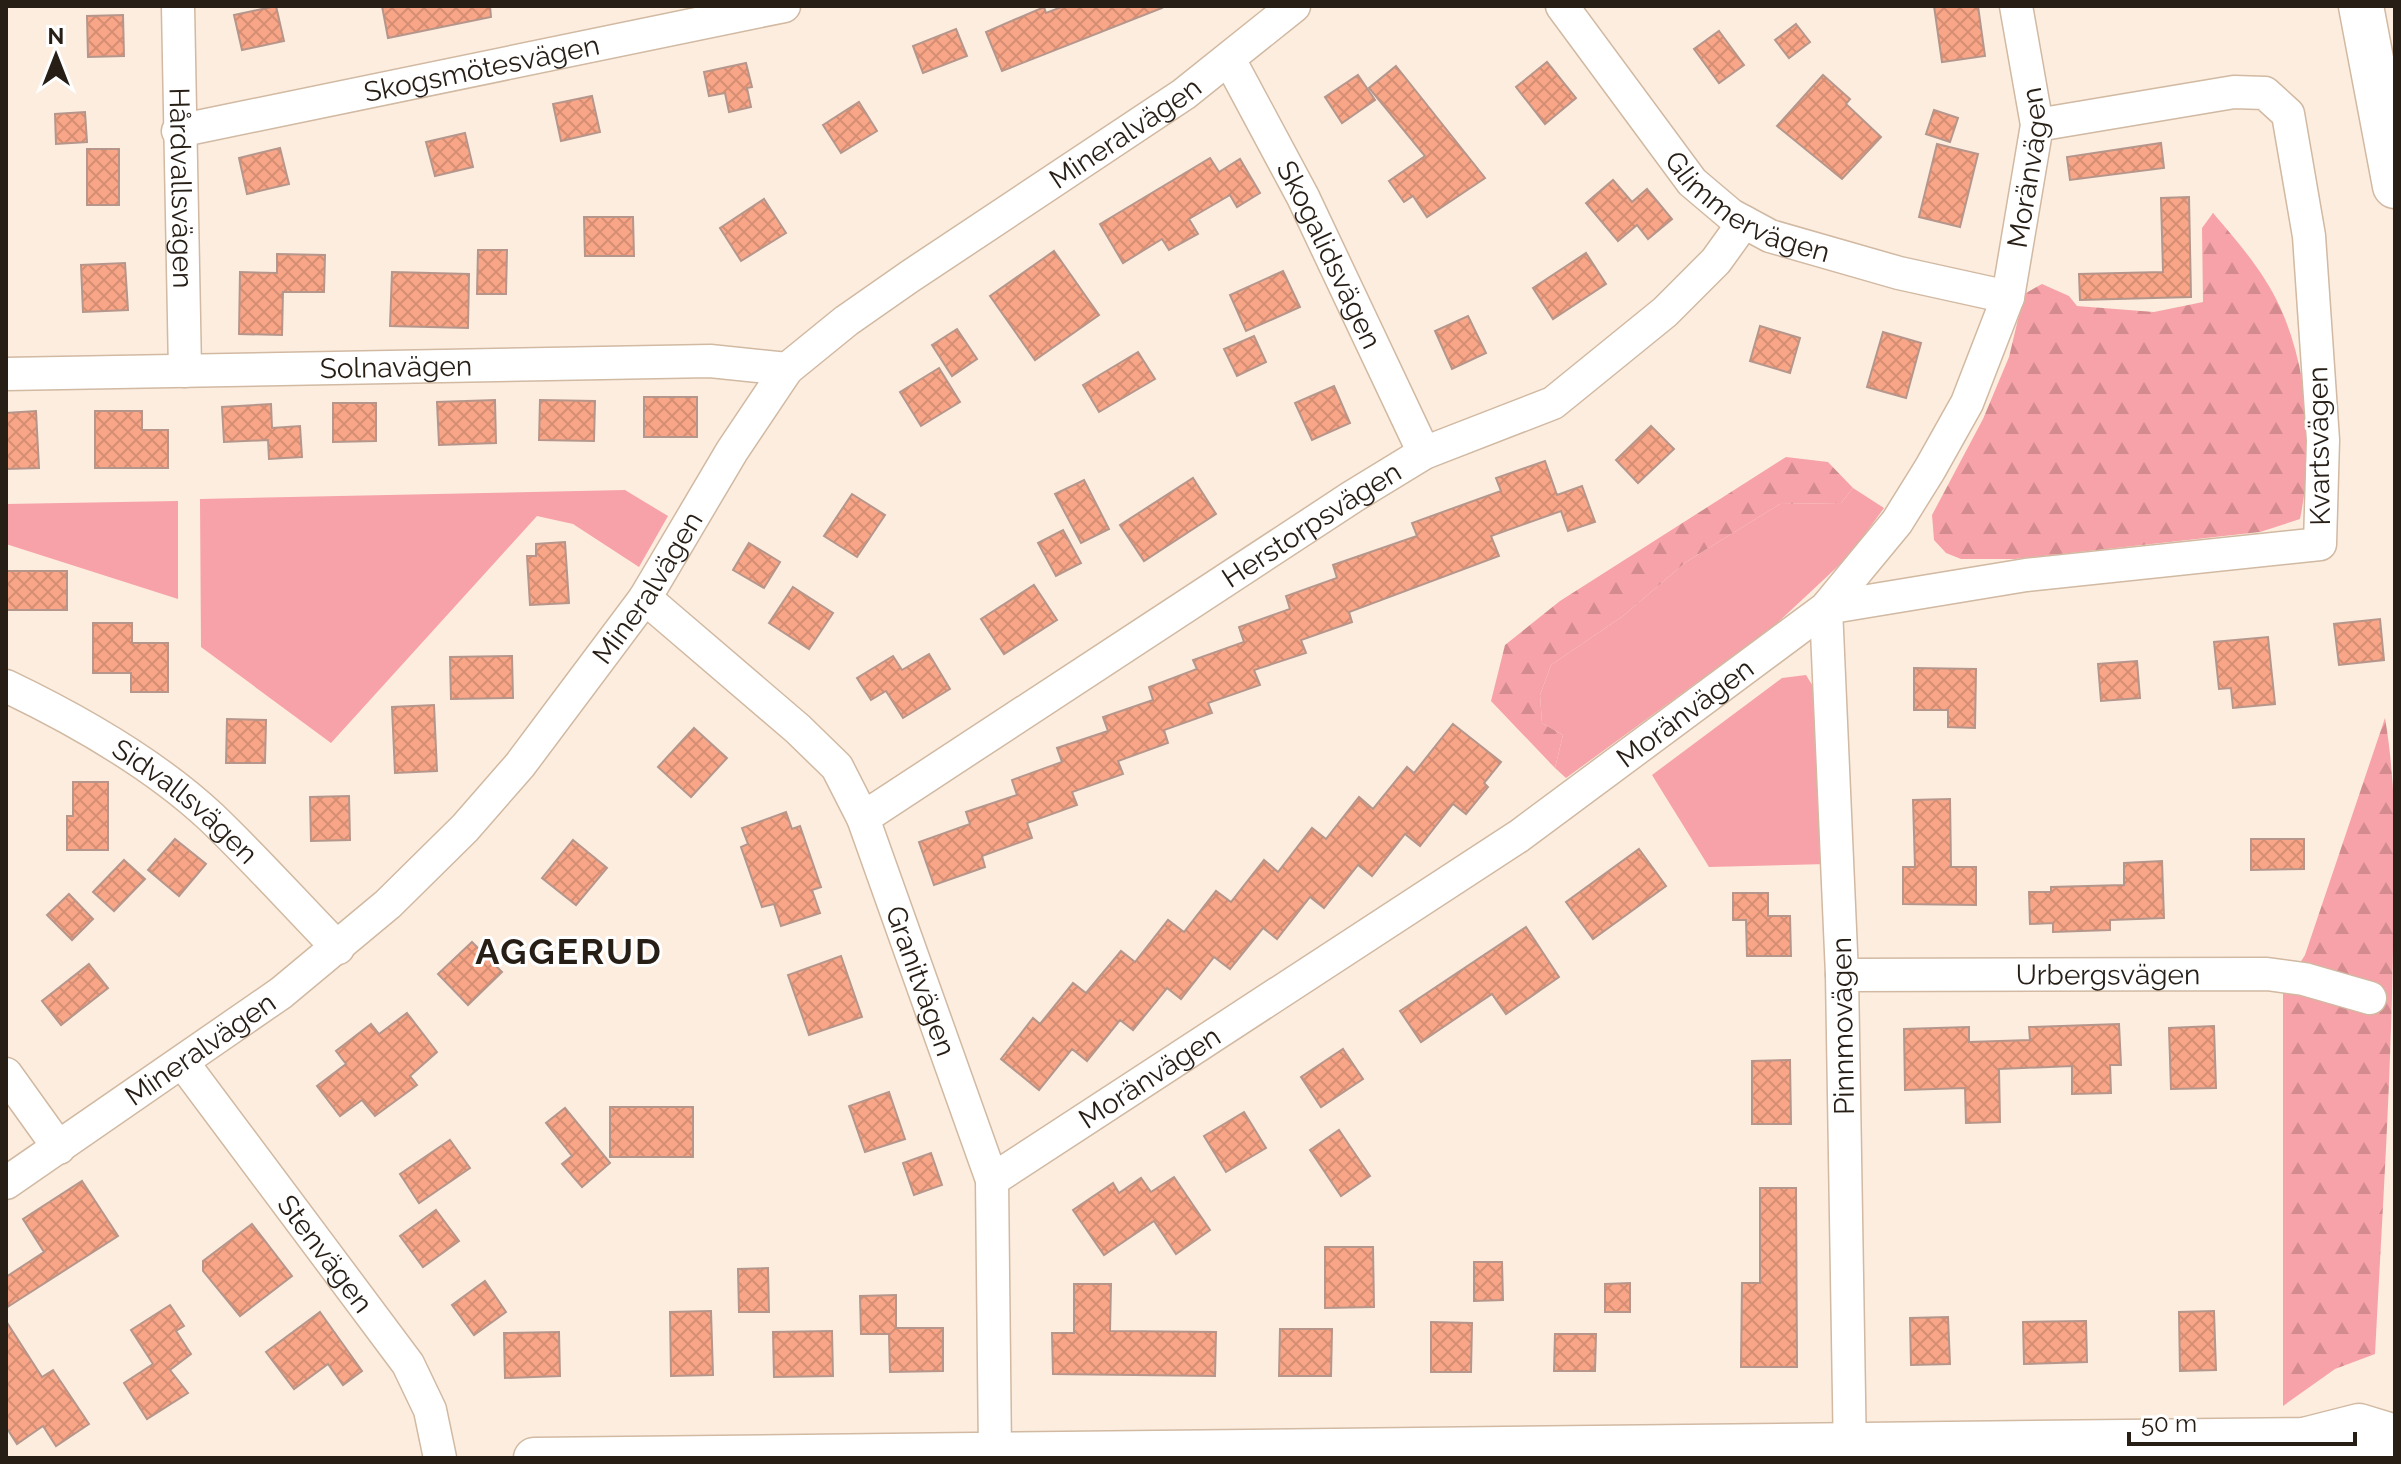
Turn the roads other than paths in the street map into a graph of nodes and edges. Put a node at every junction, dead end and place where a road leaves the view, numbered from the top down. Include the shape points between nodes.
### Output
1 (178, 6) edge
2 (784, 6) edge
3 (1294, 6) edge
4 (1562, 6) edge
5 (2016, 6) edge
6 (2361, 6) edge
7 (1229, 59) junction
8 (2037, 125) junction
9 (178, 131) junction
10 (2395, 186) edge
11 (1744, 222) junction
12 (2008, 297) junction
13 (787, 369) junction
14 (185, 371) junction
15 (6, 374) edge
16 (1424, 453) junction
17 (645, 598) junction
18 (1826, 608) junction
19 (6, 686) edge
20 (863, 818) junction
21 (338, 948) junction
22 (1842, 975) junction
23 (2370, 998) dead end
24 (183, 1063) junction
25 (6, 1074) edge
26 (59, 1148) junction
27 (992, 1180) junction
28 (6, 1183) edge
29 (2395, 1437) edge
30 (1850, 1451) edge
31 (995, 1454) junction
32 (440, 1458) edge
33 (534, 1458) edge

1 - 9 street, Hårdvallsvägen
2 - 9 street, Skogsmötesvägen
3 - 7 street, Mineralvägen
4 - 11 street, Glimmervägen via 1692,182
5 - 8 street, Moränvägen
6 - 10 main road
7 - 13 street, Mineralvägen via 1115,143 846,321
7 - 16 street, Skogalidsvägen via 1303,197
8 - 12 street, Moränvägen
8 - 18 street, Kvartsvägen via 2234,92 2265,93 2288,114 2309,236 2323,440 2320,544 2026,575
9 - 14 street, Hårdvallsvägen
11 - 12 street, Glimmervägen via 1770,236 1899,273
11 - 16 street, Herstorpsvägen via 1676,302 1553,403
12 - 18 street, Moränvägen via 1967,403 1930,469 1897,522
13 - 14 street, Solnavägen via 710,361
13 - 17 street, Mineralvägen
14 - 15 street, Solnavägen
16 - 20 street, Herstorpsvägen
17 - 20 street, Granitvägen via 837,767
17 - 21 street, Mineralvägen via 465,828
18 - 22 street, Pinnmovägen
18 - 27 street, Moränvägen via 1519,836
19 - 21 street, Sidvallsvägen via 117,748 209,815
20 - 27 street, Granitvägen
21 - 24 street, Mineralvägen
22 - 23 street, Urbergsvägen via 2267,974
22 - 30 street, Pinnmovägen
24 - 26 street, Mineralvägen
24 - 32 street, Stenvägen via 408,1364 430,1410
25 - 26 street
26 - 28 street, Mineralvägen
27 - 31 street, Granitvägen
29 - 30 street via 2359,1424 2304,1438
30 - 31 street
31 - 33 street

